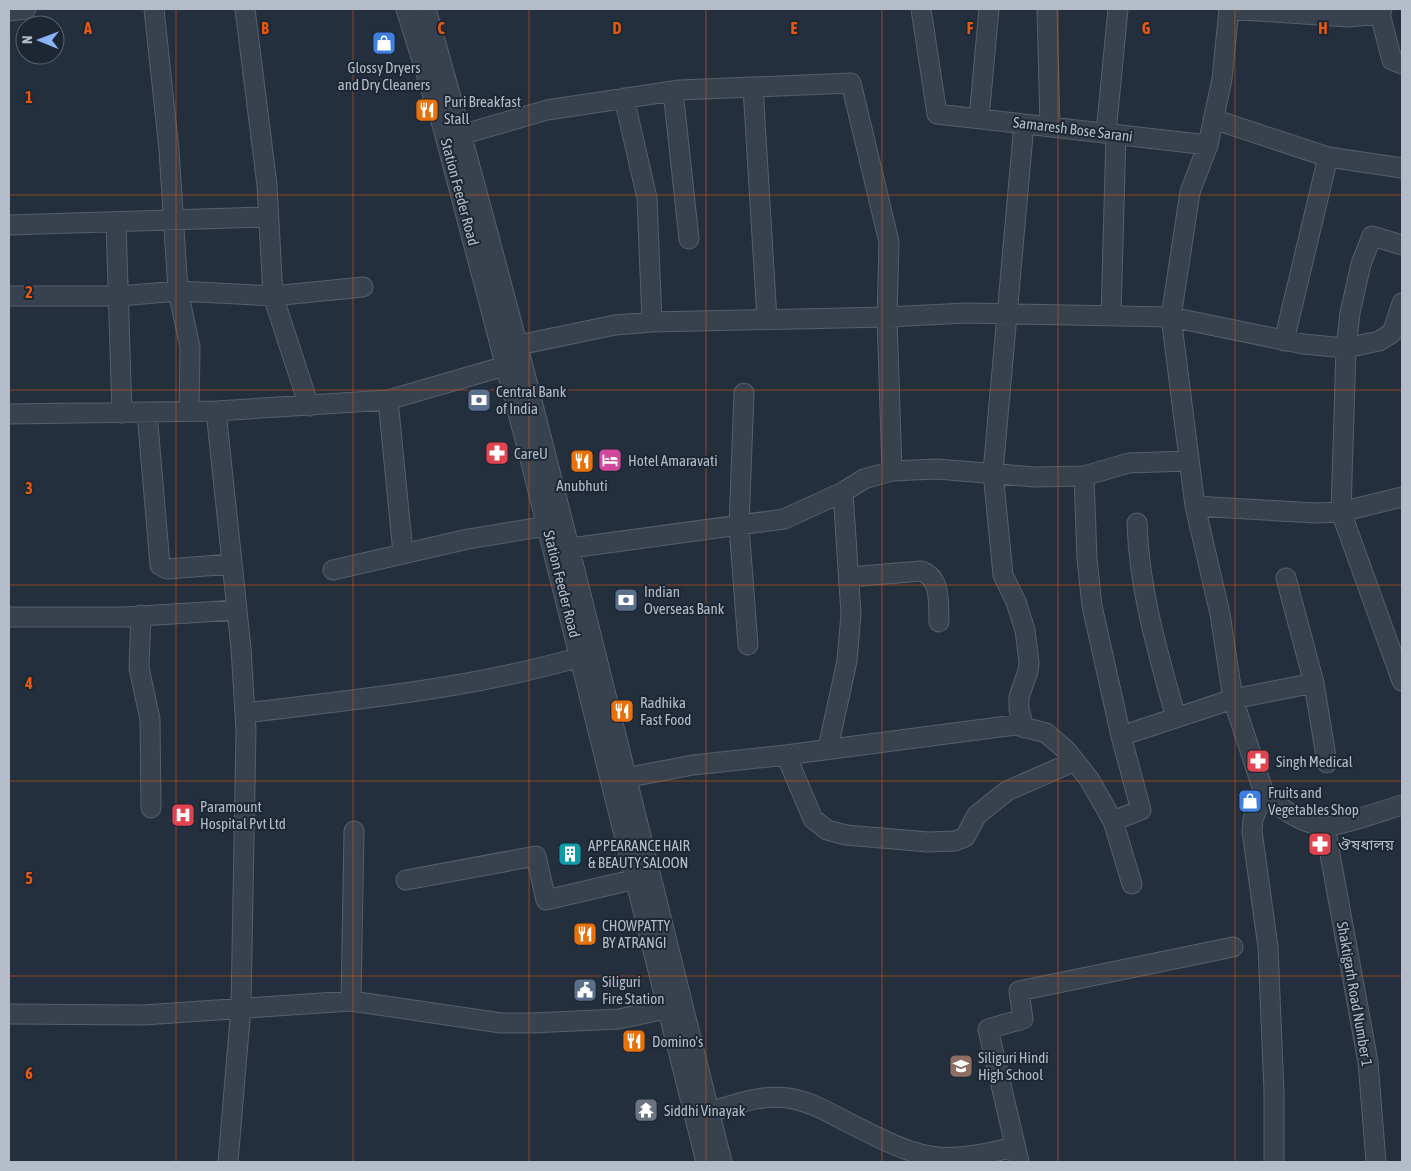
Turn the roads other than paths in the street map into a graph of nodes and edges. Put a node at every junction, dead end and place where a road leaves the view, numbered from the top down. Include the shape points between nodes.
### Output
1 (26, 9) edge
2 (154, 9) edge
3 (245, 9) edge
4 (406, 9) edge
5 (426, 9) edge
6 (921, 9) edge
7 (990, 9) edge
8 (1047, 9) edge
9 (1118, 9) edge
10 (1230, 9) edge
11 (9, 11) edge
12 (1381, 11) edge
13 (1402, 64) edge
14 (753, 87) junction
15 (673, 91) junction
16 (624, 98) junction
17 (979, 118) junction
18 (1213, 119) junction
19 (1024, 124) junction
20 (1050, 127) junction
21 (461, 134) junction
22 (1111, 134) junction
23 (1208, 145) junction
24 (1328, 158) junction
25 (1402, 168) edge
26 (267, 217) junction
27 (174, 220) junction
28 (116, 222) junction
29 (9, 225) edge
30 (689, 239) dead end
31 (1402, 246) edge
32 (363, 287) dead end
33 (178, 291) junction
34 (9, 296) edge
35 (120, 296) junction
36 (272, 296) junction
37 (1402, 303) edge
38 (1007, 313) junction
39 (1111, 316) junction
40 (887, 317) junction
41 (1171, 317) junction
42 (767, 319) junction
43 (652, 322) junction
44 (1397, 336) edge
45 (1284, 341) junction
46 (1346, 348) junction
47 (508, 353) junction
48 (744, 393) dead end
49 (388, 400) junction
50 (309, 406) junction
51 (189, 411) junction
52 (216, 411) junction
53 (122, 413) junction
54 (147, 413) junction
55 (9, 414) edge
56 (1187, 461) junction
57 (892, 471) junction
58 (993, 472) junction
59 (1084, 476) junction
60 (843, 492) junction
61 (1402, 499) edge
62 (1195, 506) junction
63 (1341, 512) junction
64 (1137, 523) dead end
65 (547, 526) junction
66 (739, 526) junction
67 (560, 549) junction
68 (403, 553) junction
69 (232, 564) junction
70 (332, 570) dead end
71 (850, 577) junction
72 (1286, 578) dead end
73 (237, 610) junction
74 (141, 615) junction
75 (9, 617) edge
76 (939, 622) dead end
77 (748, 645) dead end
78 (580, 657) junction
79 (1402, 681) edge
80 (1314, 683) junction
81 (1233, 699) junction
82 (245, 713) junction
83 (1176, 718) junction
84 (1024, 728) junction
85 (1121, 736) junction
86 (828, 748) junction
87 (786, 755) junction
88 (1075, 761) junction
89 (1327, 763) dead end
90 (625, 778) junction
91 (1264, 793) junction
92 (1402, 805) edge
93 (151, 808) dead end
94 (1113, 821) junction
95 (1325, 827) junction
96 (354, 831) dead end
97 (636, 879) junction
98 (406, 880) dead end
99 (1132, 884) dead end
100 (1233, 947) dead end
101 (351, 1001) junction
102 (241, 1007) junction
103 (675, 1007) junction
104 (9, 1014) edge
105 (709, 1112) junction
106 (1016, 1154) edge
107 (228, 1162) edge
108 (706, 1162) edge
109 (722, 1162) edge
110 (1274, 1162) edge
111 (1376, 1162) edge

1 - 11 street
2 - 27 street
3 - 26 street via 267,185
4 - 47 street, Station Feeder Road
5 - 21 street, Station Feeder Road
6 - 17 street, Samaresh Bose Sarani via 937,114
7 - 17 street
8 - 20 street
9 - 22 street
10 - 12 street via 1330,16
10 - 18 street via 1222,79
12 - 13 street via 1392,60
14 - 15 street
14 - 40 street via 851,83 889,242
14 - 42 street
15 - 16 street
15 - 30 street
16 - 21 street via 547,110
16 - 43 street via 647,198
17 - 19 street, Samaresh Bose Sarani
18 - 23 street
18 - 24 street
19 - 20 street, Samaresh Bose Sarani
19 - 38 street
20 - 22 street, Samaresh Bose Sarani
21 - 47 street, Station Feeder Road
22 - 23 street, Samaresh Bose Sarani
22 - 39 street
23 - 41 street via 1190,192
24 - 25 street
24 - 45 street
26 - 27 street
26 - 36 street
27 - 28 street
27 - 33 street
28 - 29 street
28 - 35 street
31 - 46 street via 1372,236 1361,264
32 - 36 street
33 - 35 street
33 - 36 street
33 - 51 street via 190,347
34 - 35 street
35 - 53 street
36 - 50 street
37 - 44 street
38 - 39 street
38 - 40 street
38 - 58 street
39 - 41 street
40 - 42 street
40 - 57 street
41 - 45 street
41 - 56 street
42 - 43 street
43 - 47 street via 615,325
44 - 46 street
45 - 46 street
46 - 63 street
47 - 49 street
47 - 65 street, Station Feeder Road
47 - 67 street, Station Feeder Road
48 - 66 street
49 - 50 street
49 - 68 street
50 - 52 street
51 - 52 street
51 - 54 street
52 - 69 street
53 - 54 street
53 - 55 street
54 - 69 street via 160,565 167,569
56 - 59 street via 1128,463
56 - 62 street
57 - 58 street
57 - 60 street via 864,479
58 - 59 street via 1035,477
58 - 84 street via 1003,575 1016,602 1029,662 1019,698
59 - 85 street via 1092,606
60 - 66 street via 784,519
60 - 71 street
61 - 63 street
62 - 63 street
62 - 81 street via 1220,614
63 - 79 street
64 - 83 street via 1138,560 1147,610
65 - 67 street, Station Feeder Road
65 - 68 street via 468,538
66 - 67 street
66 - 77 street
67 - 78 street, Station Feeder Road
67 - 90 street, Station Feeder Road
68 - 70 street
69 - 73 street
71 - 76 street via 921,571 929,574 937,589
71 - 86 street via 847,661
72 - 80 street
73 - 74 street
73 - 82 street
74 - 75 street
74 - 93 street via 139,668 150,719
78 - 82 street via 521,674 426,691
78 - 97 street, Station Feeder Road
80 - 81 street
80 - 89 street
81 - 83 street
81 - 91 street
82 - 102 street
83 - 85 street
84 - 86 street via 1015,725
84 - 88 street via 1046,733
85 - 94 street via 1141,810
86 - 87 street
87 - 88 street via 813,819 827,830 846,835 928,842 955,841 965,837 977,815 1007,791
87 - 90 street via 693,765
88 - 94 street
90 - 103 street, Station Feeder Road
91 - 95 street via 1301,819
91 - 110 street via 1252,831 1269,957
92 - 95 street
94 - 99 street
95 - 111 street, Shaktigarh Road Number 1 via 1368,1062
96 - 101 street
97 - 98 street via 546,900 536,856
97 - 103 street, Station Feeder Road
100 - 106 street via 1019,991 1023,1019 988,1029
101 - 102 street
101 - 103 street via 501,1023 618,1019
102 - 104 street via 144,1015
102 - 107 street
103 - 105 street, Station Feeder Road
103 - 108 street, Station Feeder Road
105 - 106 street via 750,1101 786,1098 817,1107 888,1143 928,1157
105 - 109 street, Station Feeder Road

